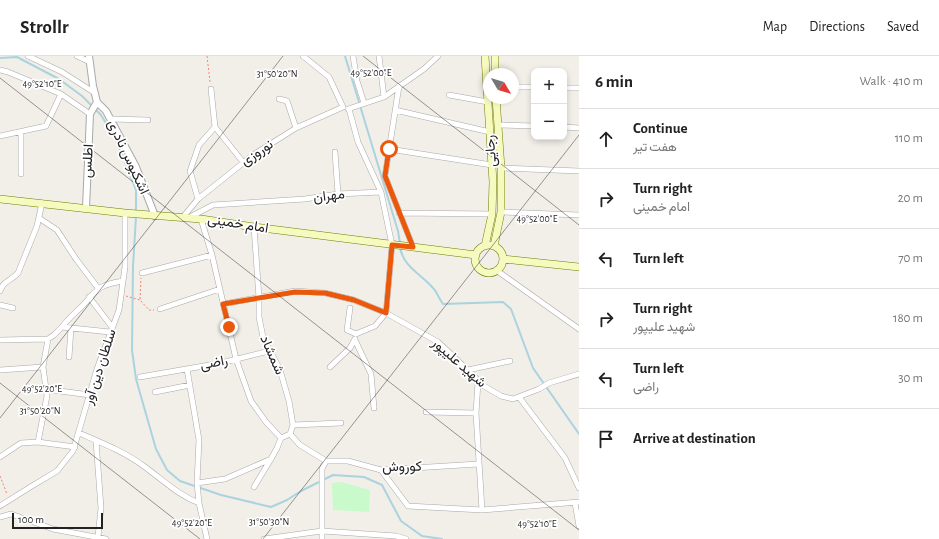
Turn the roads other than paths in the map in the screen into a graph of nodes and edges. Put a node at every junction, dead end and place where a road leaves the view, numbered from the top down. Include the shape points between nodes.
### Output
1 (28, 56) edge
2 (77, 56) edge
3 (303, 56) edge
4 (353, 56) edge
5 (379, 56) edge
6 (437, 56) edge
7 (485, 56) edge
8 (495, 56) edge
9 (90, 59) edge
10 (486, 68) edge
11 (495, 68) edge
12 (0, 70) edge
13 (399, 86) junction
14 (519, 87) edge
15 (531, 87) edge
16 (567, 88) edge
17 (579, 88) edge
18 (211, 89) road end
19 (95, 93) junction
20 (61, 94) junction
21 (449, 95) dead end
22 (384, 97) junction
23 (280, 99) dead end
24 (483, 101) edge
25 (98, 102) junction
26 (364, 103) junction
27 (488, 104) edge
28 (497, 104) edge
29 (343, 107) junction
30 (349, 109) junction
31 (395, 110) junction
32 (90, 114) junction
33 (111, 119) junction
34 (148, 120) dead end
35 (499, 125) junction
36 (215, 126) junction
37 (531, 126) edge
38 (567, 127) edge
39 (296, 128) junction
40 (579, 128) edge
41 (21, 132) junction
42 (490, 132) junction
43 (0, 136) edge
44 (389, 149) junction
45 (335, 152) dead end
46 (243, 162) junction
47 (492, 165) junction
48 (502, 168) junction
49 (579, 171) edge
50 (21, 174) dead end
51 (381, 192) junction
52 (338, 194) junction
53 (0, 199) edge
54 (198, 199) junction
55 (42, 203) junction
56 (86, 208) junction
57 (399, 212) junction
58 (500, 212) junction
59 (128, 213) junction
60 (492, 214) junction
61 (579, 215) edge
62 (154, 216) junction
63 (186, 217) junction
64 (39, 218) junction
65 (202, 219) junction
66 (254, 228) junction
67 (394, 245) junction
68 (485, 246) junction
69 (494, 246) junction
70 (413, 247) junction
71 (212, 255) junction
72 (476, 255) junction
73 (503, 259) junction
74 (579, 268) edge
75 (496, 270) junction
76 (142, 273) road end
77 (123, 281) junction
78 (98, 288) junction
79 (220, 290) junction
80 (0, 291) edge
81 (89, 297) junction
82 (259, 298) junction
83 (223, 304) junction
84 (0, 305) edge
85 (13, 308) dead end
86 (350, 308) dead end
87 (160, 309) road end
88 (386, 313) junction
89 (62, 327) junction
90 (71, 328) junction
91 (111, 329) junction
92 (579, 329) edge
93 (356, 334) junction
94 (48, 339) junction
95 (0, 340) edge
96 (355, 340) junction
97 (269, 351) junction
98 (69, 357) dead end
99 (236, 359) junction
100 (510, 361) dead end
101 (43, 367) junction
102 (330, 367) dead end
103 (187, 369) junction
104 (0, 370) edge
105 (468, 370) junction
106 (579, 374) edge
107 (140, 377) dead end
108 (478, 382) junction
109 (190, 385) junction
110 (46, 389) junction
111 (155, 392) dead end
112 (90, 395) junction
113 (519, 397) junction
114 (374, 408) dead end
115 (426, 412) dead end
116 (476, 413) junction
117 (341, 423) dead end
118 (293, 425) junction
119 (79, 433) junction
120 (290, 434) junction
121 (282, 438) junction
122 (96, 440) junction
123 (38, 442) junction
124 (74, 447) junction
125 (0, 457) edge
126 (271, 459) junction
127 (326, 461) junction
128 (478, 464) junction
129 (381, 470) junction
130 (198, 483) junction
131 (254, 487) dead end
132 (579, 488) edge
133 (577, 502) edge
134 (199, 503) junction
135 (0, 506) edge
136 (482, 510) junction
137 (0, 517) edge
138 (579, 526) edge
139 (322, 531) junction
140 (98, 537) junction
141 (106, 539) edge
142 (207, 539) edge
143 (264, 539) edge
144 (322, 539) edge
145 (406, 539) edge

1 - 19 street via 62,72
2 - 9 street
3 - 29 street via 329,77
4 - 26 street
5 - 22 street
6 - 13 street via 424,69
7 - 10 main road, رجایی
8 - 11 main road
9 - 19 street, اشکبوس نادری
12 - 20 street
13 - 22 street
13 - 31 street
14 - 15 street
16 - 17 street
18 - 36 street
19 - 25 street, اشکبوس نادری
20 - 32 street
20 - 41 street via 46,126
21 - 24 street
22 - 26 street
23 - 39 street via 287,101
25 - 32 street
25 - 33 street, اشکبوس نادری
26 - 30 street
27 - 42 main road, رجایی
28 - 35 main road, رجایی
29 - 30 street
29 - 39 street, نوروزی
30 - 51 street via 358,142
31 - 42 street
31 - 44 street
32 - 56 street, اطلس
33 - 34 street
33 - 62 street, اشکبوس نادری via 136,167
35 - 37 street
35 - 48 main road, رجایی
36 - 46 street
36 - 54 street via 199,146 190,171
38 - 40 street
39 - 46 street, نوروزی
41 - 43 street
41 - 50 street
42 - 47 main road, رجایی
44 - 47 street
44 - 57 street via 385,176
45 - 52 street
46 - 54 street, نوروزی
47 - 60 main road, رجایی
48 - 49 street
48 - 58 main road, رجایی
51 - 52 street, مهران
51 - 67 street
52 - 63 street, مهران via 305,199 213,205
53 - 55 main road, امام خمینی
54 - 63 street, نوروزی
55 - 56 main road, امام خمینی
55 - 64 street
56 - 59 main road, امام خمینی
57 - 60 street
57 - 70 street
58 - 61 street
58 - 69 main road, رجایی
59 - 62 main road, امام خمینی
59 - 77 street, سلطان دین آور
60 - 68 main road, رجایی
62 - 63 main road, امام خمینی
63 - 65 main road, امام خمینی
64 - 78 street via 57,230
64 - 80 street via 18,273 3,284
65 - 66 main road, امام خمینی
65 - 71 street, راضی
66 - 67 main road, امام خمینی
66 - 82 street, شمشاد
67 - 70 main road, امام خمینی
67 - 88 street
68 - 69 main road
68 - 72 main road via 478,250
69 - 73 main road via 501,251
70 - 72 main road, امام خمینی
71 - 76 street
71 - 79 street, راضی
72 - 75 main road via 479,268 487,272
73 - 74 main road
73 - 75 main road
75 - 92 street
77 - 78 street
77 - 91 street, سلطان دین آور via 119,310
78 - 81 street
79 - 83 street, راضی
79 - 87 street
81 - 89 street
81 - 91 street
82 - 83 street, شهید علیپور
82 - 88 street, شهید علیپور via 295,292 325,293 354,300
82 - 97 street, شمشاد via 259,317
83 - 99 street, راضی
84 - 85 street
86 - 93 street via 347,330
88 - 93 street via 375,326
88 - 105 street, شهید علیپور via 438,342
89 - 90 street
89 - 94 street
90 - 91 street
90 - 98 street
91 - 112 street, سلطان دین آور
93 - 96 street
94 - 95 street
94 - 101 street
96 - 102 street
96 - 114 street via 371,374
97 - 99 street
97 - 118 street, شمشاد via 280,370
99 - 103 street, راضی
99 - 121 street via 252,401 266,422
100 - 105 street
101 - 104 street
101 - 110 street
103 - 107 street
103 - 109 street, راضی
105 - 108 street, شهید علیپور
106 - 113 street, شهید علیپور via 549,383
108 - 113 street, شهید علیپور via 502,396 513,399
108 - 116 street
109 - 111 street
109 - 130 street, راضی via 199,440
110 - 112 street
110 - 123 street via 47,396
112 - 119 street, سلطان دین آور
113 - 132 street via 565,458
115 - 116 street
116 - 128 street
117 - 118 street
118 - 120 street, شمشاد
119 - 122 street
119 - 124 street, سلطان دین آور
120 - 121 street
120 - 127 street via 300,445
121 - 126 street
122 - 134 street via 145,466 165,483
122 - 140 street via 101,508
123 - 124 street
123 - 125 street via 21,443
124 - 135 street, سلطان دین آور via 57,471
126 - 130 street via 225,479
126 - 131 street
127 - 129 street, کوروش via 348,461
127 - 139 street via 322,469
128 - 129 street, کوروش
128 - 136 street
129 - 136 street via 408,506
130 - 134 street, راضی
133 - 136 street
133 - 138 street
134 - 142 street, راضی
137 - 140 street via 10,514 53,529
139 - 143 street
139 - 144 street
139 - 145 street via 396,536
140 - 141 street

